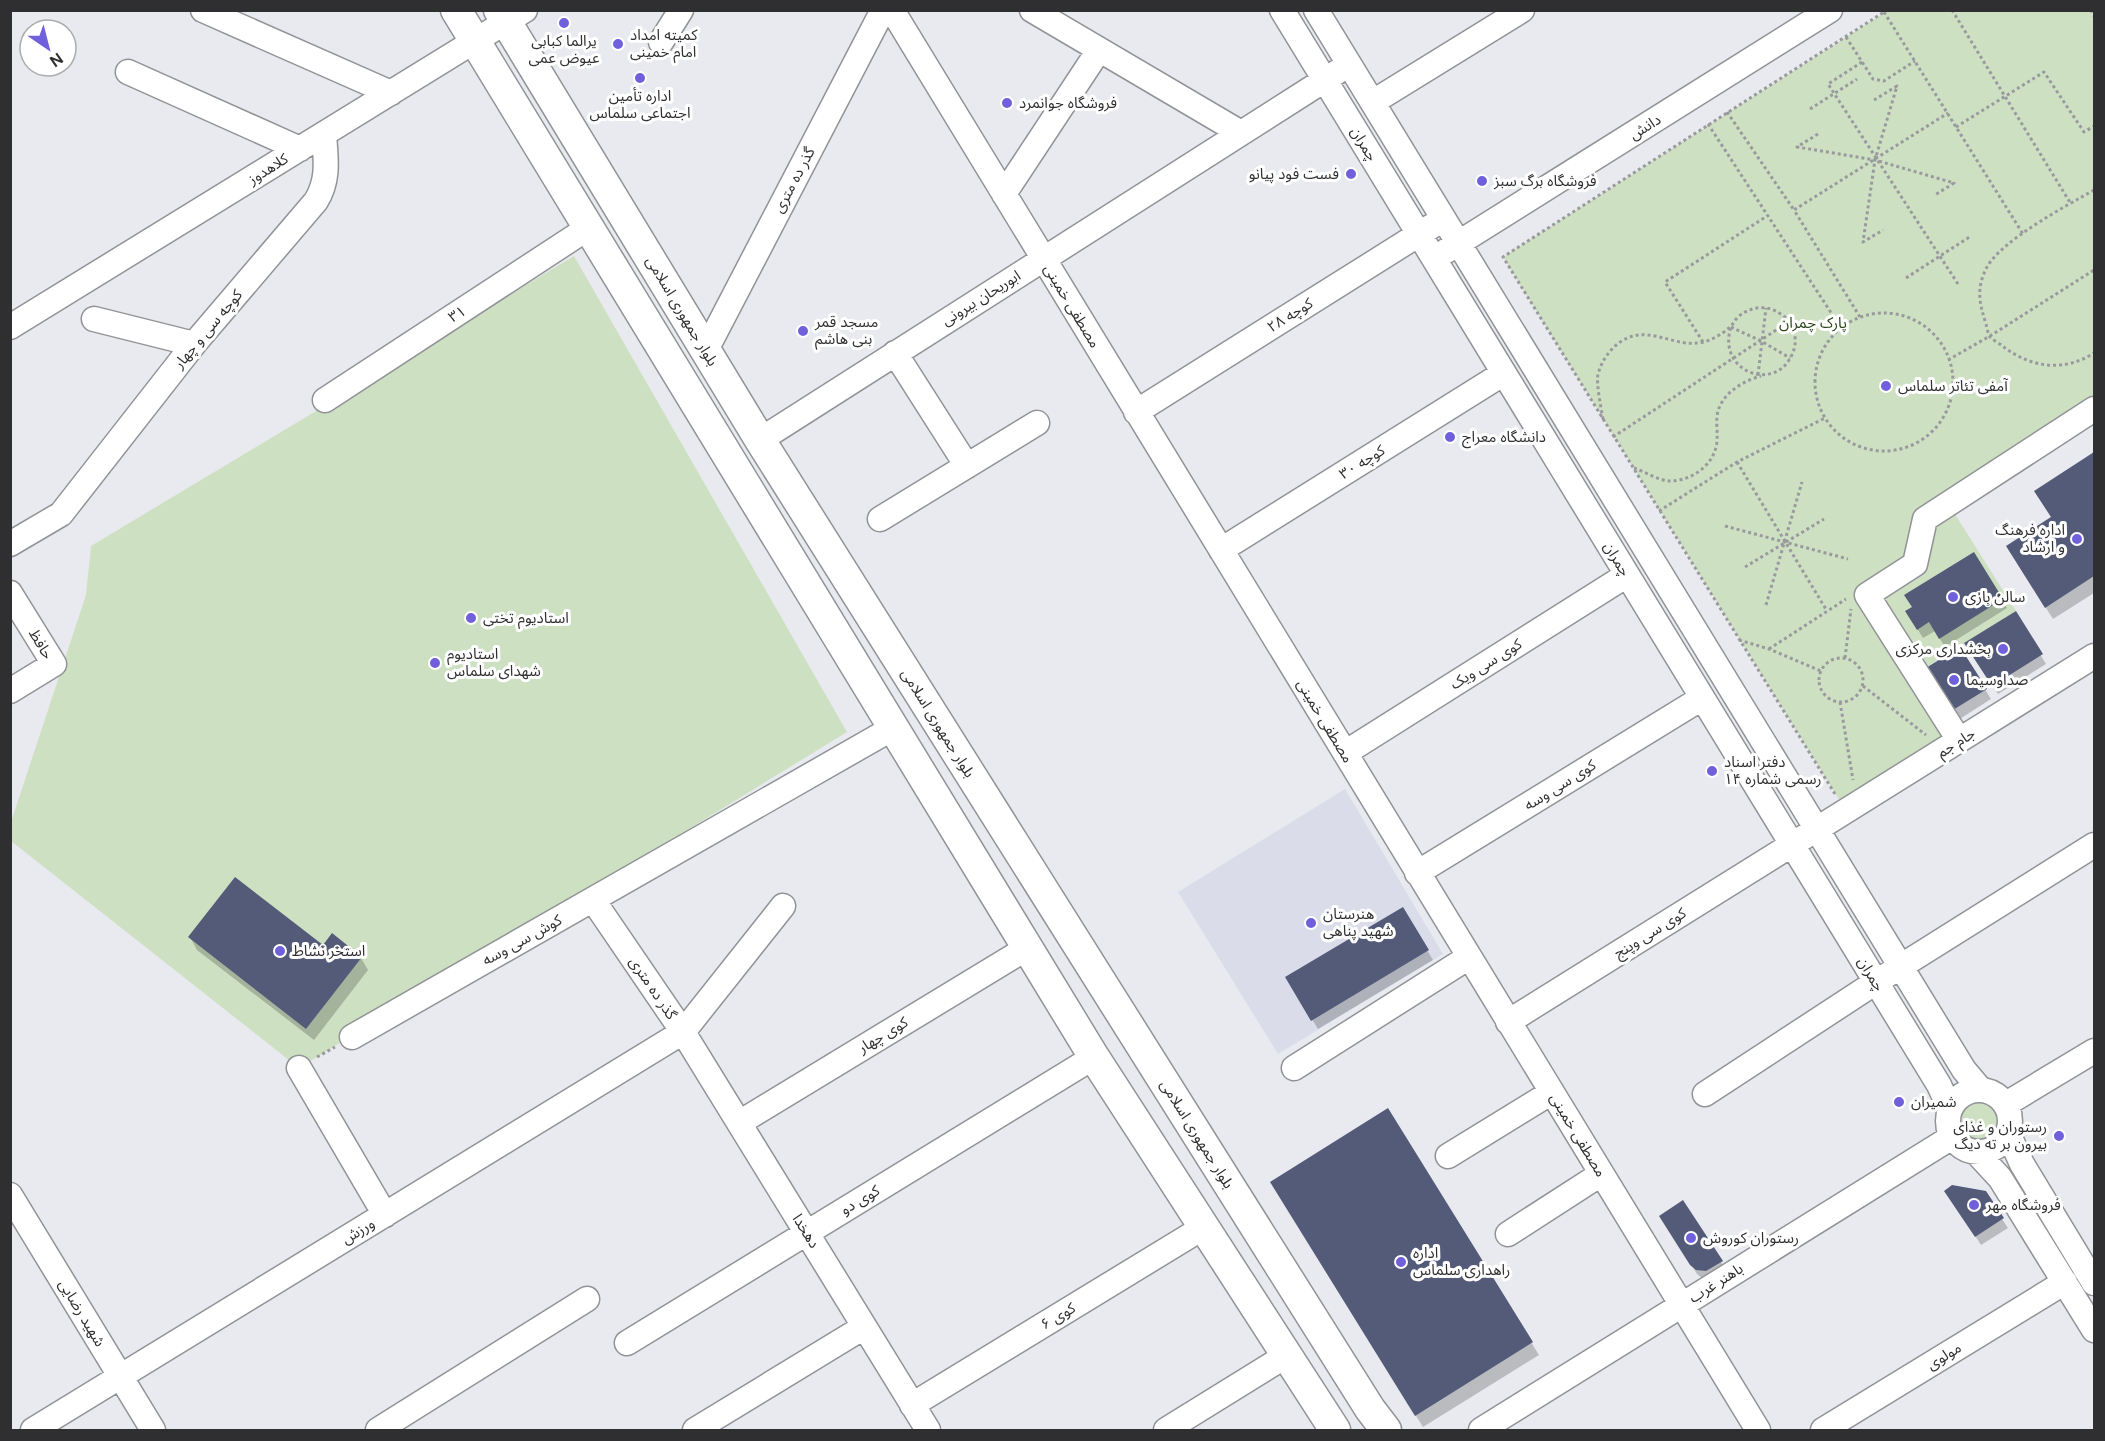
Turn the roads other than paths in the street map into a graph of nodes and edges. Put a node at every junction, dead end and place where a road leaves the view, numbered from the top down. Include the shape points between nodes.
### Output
1 (203, 10) edge
2 (456, 10) edge
3 (681, 10) edge
4 (883, 10) edge
5 (892, 10) edge
6 (1032, 10) edge
7 (1282, 10) edge
8 (1316, 10) edge
9 (1522, 10) edge
10 (1830, 10) edge
11 (510, 14) edge
12 (475, 42) junction
13 (661, 42) dead end
14 (1099, 50) junction
15 (1349, 64) junction
16 (128, 72) dead end
17 (1324, 80) junction
18 (391, 93) junction
19 (1372, 102) junction
20 (1241, 133) junction
21 (324, 135) junction
22 (300, 149) junction
23 (1004, 194) junction
24 (1444, 219) junction
25 (588, 228) junction
26 (1419, 234) junction
27 (1458, 243) junction
28 (1434, 258) junction
29 (1043, 259) junction
30 (94, 319) dead end
31 (10, 327) edge
32 (194, 344) junction
33 (706, 350) junction
34 (895, 353) junction
35 (1504, 373) junction
36 (325, 400) dead end
37 (2094, 409) edge
38 (1136, 412) junction
39 (1036, 423) dead end
40 (760, 440) junction
41 (967, 466) junction
42 (879, 519) dead end
43 (10, 544) edge
44 (1221, 550) junction
45 (1627, 575) junction
46 (10, 593) edge
47 (2094, 656) edge
48 (10, 691) edge
49 (1702, 698) junction
50 (893, 728) junction
51 (1956, 735) junction
52 (1345, 753) junction
53 (1817, 829) junction
54 (1792, 845) junction
55 (2094, 845) edge
56 (1418, 873) junction
57 (593, 900) junction
58 (783, 906) dead end
59 (1027, 948) junction
60 (1469, 957) junction
61 (1901, 967) junction
62 (1876, 982) junction
63 (1508, 1022) junction
64 (683, 1032) junction
65 (352, 1036) road end
66 (2094, 1050) edge
67 (1094, 1058) junction
68 (299, 1068) road end
69 (1294, 1068) dead end
70 (1981, 1090) junction
71 (1552, 1092) junction
72 (1705, 1094) dead end
73 (2006, 1104) junction
74 (1950, 1109) junction
75 (739, 1123) junction
76 (2008, 1133) junction
77 (1952, 1137) junction
78 (1976, 1152) junction
79 (1448, 1156) dead end
80 (1601, 1174) junction
81 (10, 1195) edge
82 (385, 1215) junction
83 (1204, 1227) junction
84 (807, 1233) junction
85 (1508, 1234) dead end
86 (2092, 1272) edge
87 (2065, 1282) junction
88 (587, 1299) dead end
89 (1681, 1305) junction
90 (864, 1327) junction
91 (2094, 1330) edge
92 (627, 1343) dead end
93 (1287, 1355) junction
94 (121, 1377) junction
95 (912, 1405) junction
96 (33, 1431) edge
97 (153, 1431) edge
98 (378, 1431) edge
99 (695, 1431) edge
100 (928, 1431) edge
101 (1166, 1431) edge
102 (1335, 1431) edge
103 (1386, 1431) edge
104 (1480, 1431) edge
105 (1758, 1431) edge
106 (1823, 1431) edge

1 - 18 street
2 - 12 main road
3 - 13 street
4 - 33 street, گذر ده متری
5 - 23 street, مصطفی خمینی
6 - 14 street
7 - 17 street, چمران
8 - 15 street, چمران
9 - 19 street
10 - 27 street, دانش
11 - 12 street, کلاهدوز
11 - 33 main road, بلوار جمهوری اسلامی
12 - 18 street, کلاهدوز
12 - 25 main road
14 - 20 street
14 - 23 street
15 - 17 street, ابوریحان بیرونی
15 - 19 street, چمران
16 - 22 street
17 - 20 street, ابوریحان بیرونی
17 - 26 street, چمران
18 - 21 street, کلاهدوز
19 - 24 street, چمران
20 - 29 street, ابوریحان بیرونی
21 - 22 street, کلاهدوز
21 - 32 street, کوچه سی و چهار via 326,175 316,201
22 - 31 street, کلاهدوز
23 - 29 street, مصطفی خمینی
24 - 26 street, کوچه ۲۸
24 - 27 street, چمران
25 - 36 street, ۳۱
25 - 50 main road
26 - 28 street, چمران
26 - 38 street, کوچه ۲۸
27 - 28 street, دانش
27 - 53 street, چمران
28 - 35 street, چمران
29 - 34 street, ابوریحان بیرونی
29 - 38 street, مصطفی خمینی
30 - 32 street
32 - 43 street, کوچه سی و چهار via 61,513
33 - 40 main road, بلوار جمهوری اسلامی
34 - 40 street, ابوریحان بیرونی
34 - 41 street
35 - 44 street, کوچه ۳۰
35 - 45 street, چمران
37 - 51 street via 1925,519 1915,564 1867,595
38 - 44 street, مصطفی خمینی
39 - 41 street
40 - 103 main road, بلوار جمهوری اسلامی
41 - 42 street
44 - 52 street, مصطفی خمینی
45 - 49 street, چمران
45 - 52 street, کوی سی ویک
46 - 48 street, حافظ via 54,664
47 - 51 street, جام جم
49 - 54 street, چمران
49 - 56 street, کوی سی وسه
50 - 57 street, کوش سی وسه
50 - 59 main road
51 - 53 street, جام جم
52 - 56 street, مصطفی خمینی
53 - 54 street, جام جم
53 - 61 street, چمران
54 - 62 street, چمران
54 - 63 street, کوی سی وپنج
55 - 61 street
56 - 60 street, مصطفی خمینی
57 - 64 street, گذر ده متری
57 - 65 street, کوش سی وسه
58 - 64 street, گذر ده متری
59 - 67 main road
59 - 75 street, کوی چهار
60 - 63 street, مصطفی خمینی
60 - 69 street
61 - 62 street
61 - 70 street, چمران via 1964,1070
62 - 72 street
62 - 74 street, چمران
63 - 71 street, مصطفی خمینی
64 - 75 street, دهخدا
64 - 82 street, ورزش
66 - 73 street
67 - 83 main road
67 - 84 street, کوی دو
68 - 82 street
70 - 73 street via 1991,1092
70 - 74 street via 1962,1094
71 - 79 street
71 - 80 street, مصطفی خمینی
73 - 76 street
74 - 77 street via 1948,1128
75 - 84 street, دهخدا
76 - 78 street via 1995,1148
76 - 86 street via 2022,1164
77 - 78 street via 1967,1150
77 - 89 street, باهنر غرب
78 - 87 street via 2000,1178
80 - 85 street
80 - 89 street, مصطفی خمینی
81 - 94 street, شهید رضایی
82 - 94 street, ورزش
83 - 93 main road
83 - 95 street, کوی ۶
84 - 90 street, دهخدا
84 - 92 street, کوی دو
87 - 91 street
87 - 106 street, مولوی
88 - 98 street
89 - 104 street, باهنر غرب
89 - 105 street, مصطفی خمینی
90 - 95 street, دهخدا
90 - 99 street
93 - 101 street
93 - 102 main road
94 - 96 street, ورزش
94 - 97 street, شهید رضایی
95 - 100 street, دهخدا

